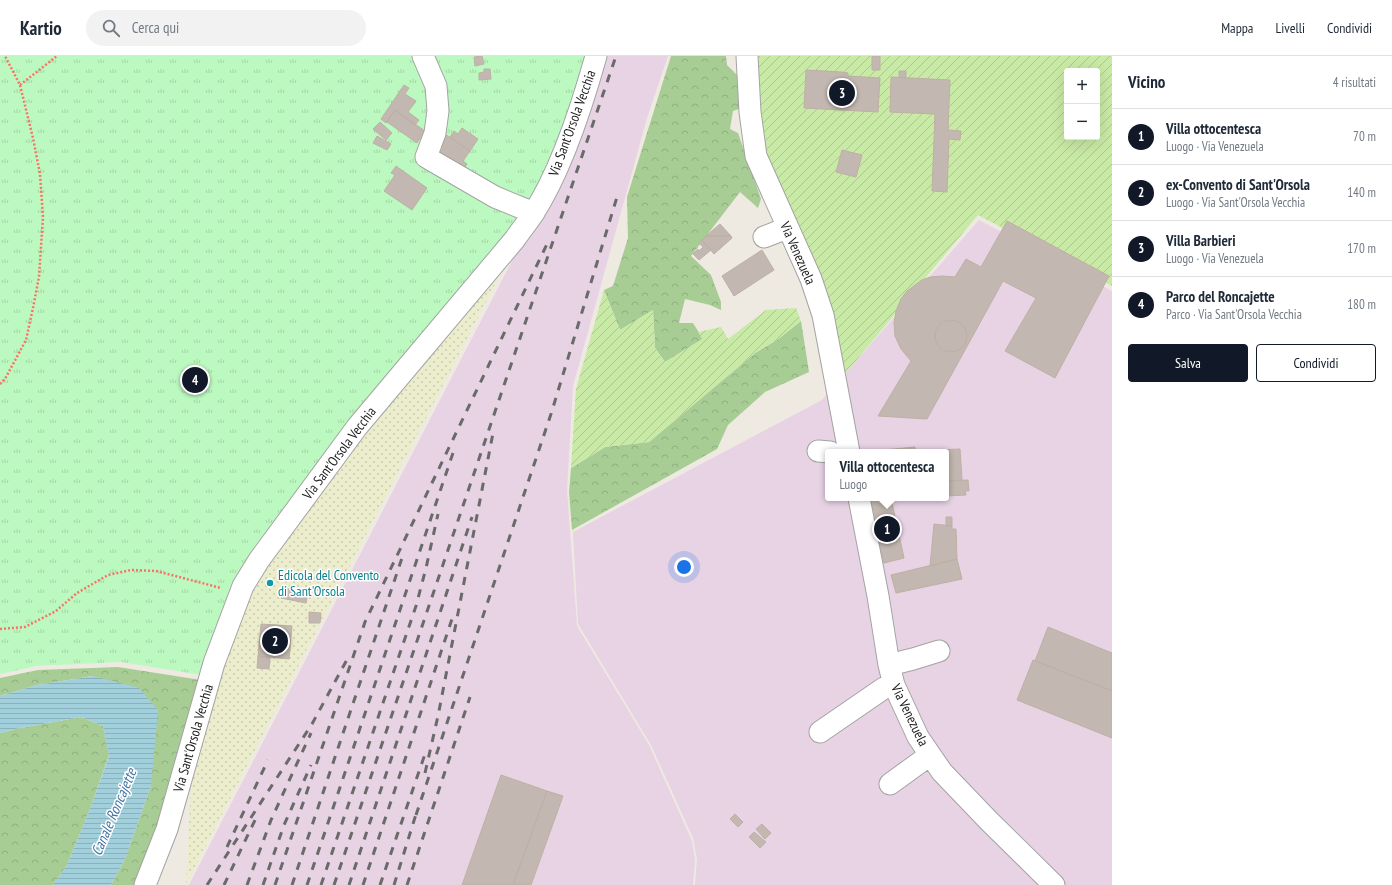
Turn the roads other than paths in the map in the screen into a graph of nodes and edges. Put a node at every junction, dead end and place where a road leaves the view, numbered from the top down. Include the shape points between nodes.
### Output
1 (423, 56) edge
2 (596, 56) edge
3 (747, 56) edge
4 (534, 213) junction
5 (787, 228) junction
6 (764, 237) dead end
7 (836, 449) edge
8 (860, 501) edge
9 (939, 651) dead end
10 (889, 665) junction
11 (894, 685) junction
12 (820, 732) dead end
13 (930, 755) junction
14 (890, 784) dead end
15 (145, 885) edge
16 (1054, 885) edge

1 - 4 street via 436,86 438,111 435,133 426,157 496,197
2 - 4 street, Via Sant'Orsola Vecchia via 566,147
3 - 5 street, Via Venezuela via 750,112 756,156
4 - 15 street, Via Sant'Orsola Vecchia via 357,427 259,560 239,595 214,663 167,829
5 - 6 street
5 - 7 street, Via Venezuela via 811,279 823,315
8 - 10 street, Via Venezuela
9 - 10 street
10 - 11 street, Via Venezuela
11 - 12 street via 884,688
11 - 13 street, Via Venezuela via 918,737
13 - 14 street
13 - 16 street, Via Venezuela via 964,796

